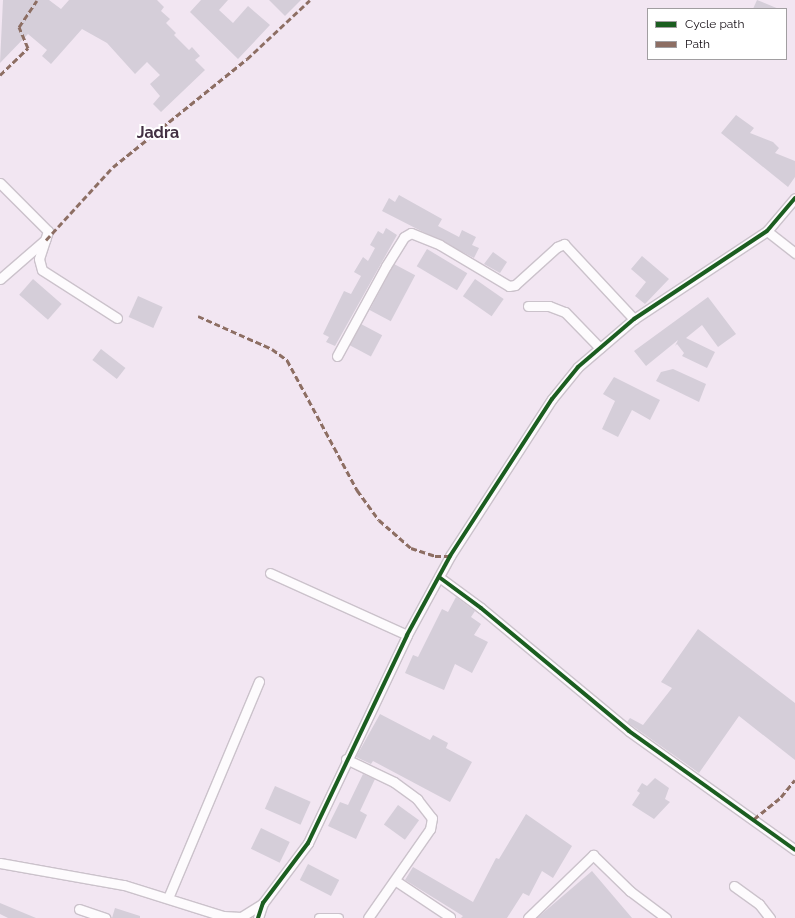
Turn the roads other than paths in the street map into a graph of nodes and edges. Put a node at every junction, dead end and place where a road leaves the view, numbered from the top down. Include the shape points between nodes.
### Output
1 (0, 183) edge
2 (795, 198) edge
3 (767, 231) junction
4 (46, 240) junction
5 (795, 253) edge
6 (0, 279) edge
7 (528, 306) dead end
8 (117, 318) dead end
9 (634, 319) junction
10 (600, 348) junction
11 (336, 356) dead end
12 (270, 573) dead end
13 (438, 577) junction
14 (407, 635) junction
15 (258, 681) dead end
16 (346, 759) junction
17 (795, 850) edge
18 (0, 863) edge
19 (396, 881) junction
20 (734, 886) dead end
21 (168, 898) junction
22 (263, 903) junction
23 (79, 909) dead end
24 (450, 917) dead end
25 (105, 918) edge
26 (258, 918) edge
27 (319, 918) edge
28 (338, 918) edge
29 (368, 918) edge
30 (528, 918) edge
31 (666, 918) edge
32 (770, 918) edge

1 - 4 street via 48,231
2 - 3 street
3 - 5 street
3 - 9 street
4 - 6 street
4 - 8 street via 39,259 42,270
7 - 10 street via 549,306 565,312
9 - 10 street
9 - 11 street via 564,244 557,247 515,285 509,286 440,245 411,233 404,237 386,266
10 - 13 street via 578,367 552,399 467,528
12 - 14 street
13 - 14 street
13 - 17 street via 481,608 629,731
14 - 16 street
15 - 21 street
16 - 19 street via 394,782 417,799 432,818 430,829
16 - 22 street via 308,842
18 - 21 street via 97,880
19 - 24 street
19 - 29 street
20 - 32 street via 759,904
21 - 22 street via 208,914 232,917 245,916
22 - 26 street
23 - 25 street
27 - 28 street
30 - 31 street via 593,855 630,891

